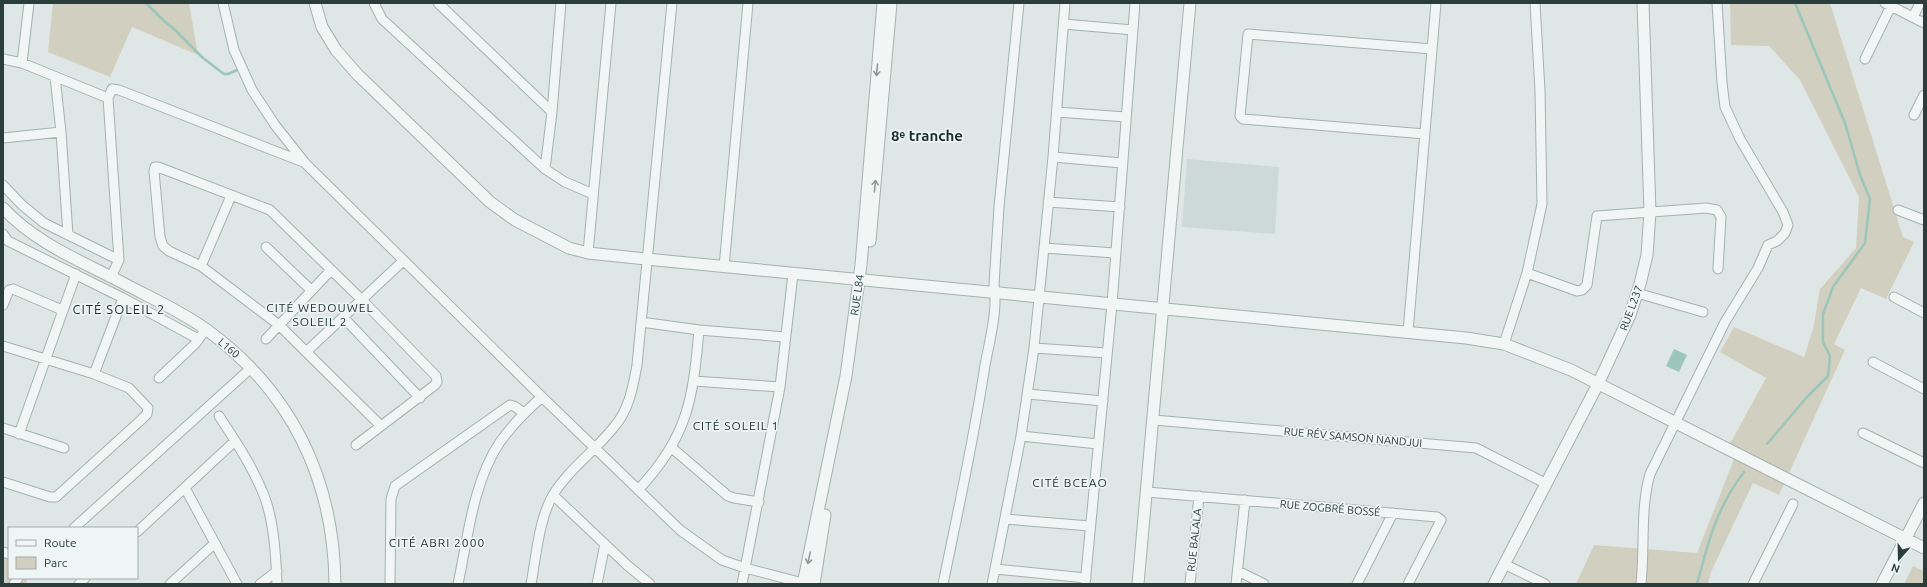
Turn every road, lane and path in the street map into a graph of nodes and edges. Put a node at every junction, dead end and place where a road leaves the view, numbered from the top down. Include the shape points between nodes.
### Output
1 (29, 3) edge
2 (223, 3) edge
3 (315, 3) edge
4 (374, 3) edge
5 (438, 3) edge
6 (561, 3) edge
7 (611, 3) edge
8 (672, 3) edge
9 (748, 3) edge
10 (883, 3) edge
11 (891, 3) edge
12 (1019, 3) edge
13 (1066, 3) edge
14 (1135, 3) edge
15 (1190, 3) edge
16 (1436, 3) edge
17 (1535, 3) edge
18 (1644, 3) edge
19 (1717, 3) edge
20 (1920, 3) edge
21 (1888, 5) edge
22 (1913, 17) junction
23 (1924, 23) edge
24 (1064, 24) junction
25 (1133, 30) junction
26 (1432, 49) junction
27 (3, 59) edge
28 (1865, 59) dead end
29 (22, 63) junction
30 (54, 77) junction
31 (1924, 95) edge
32 (108, 98) junction
33 (552, 112) junction
34 (1057, 112) junction
35 (1914, 115) dead end
36 (1126, 117) junction
37 (61, 132) junction
38 (1425, 134) junction
39 (3, 138) edge
40 (1053, 157) junction
41 (305, 163) junction
42 (1122, 163) junction
43 (544, 169) junction
44 (3, 185) edge
45 (593, 194) junction
46 (231, 196) junction
47 (1048, 202) junction
48 (1120, 207) junction
49 (3, 208) edge
50 (1898, 210) dead end
51 (1650, 212) junction
52 (1924, 220) edge
53 (3, 234) edge
54 (68, 235) junction
55 (266, 247) dead end
56 (1044, 248) junction
57 (588, 253) junction
58 (1115, 253) junction
59 (646, 259) junction
60 (119, 260) junction
61 (403, 261) junction
62 (201, 266) junction
63 (724, 267) junction
64 (1718, 269) dead end
65 (331, 270) junction
66 (1527, 273) junction
67 (76, 274) junction
68 (793, 274) junction
69 (111, 277) junction
70 (862, 280) junction
71 (311, 290) junction
72 (1637, 293) junction
73 (995, 294) junction
74 (1894, 296) dead end
75 (124, 298) junction
76 (1039, 298) junction
77 (361, 299) junction
78 (1112, 304) junction
79 (3, 305) edge
80 (1164, 309) junction
81 (62, 310) junction
82 (1703, 312) dead end
83 (1924, 313) edge
84 (343, 317) junction
85 (641, 322) junction
86 (279, 325) junction
87 (206, 329) junction
88 (699, 330) junction
89 (1408, 332) junction
90 (785, 337) junction
91 (198, 339) junction
92 (266, 339) dead end
93 (1504, 344) junction
94 (3, 346) edge
95 (1034, 348) junction
96 (306, 352) junction
97 (1107, 354) junction
98 (44, 360) junction
99 (1873, 362) dead end
100 (251, 368) junction
101 (94, 374) junction
102 (159, 378) dead end
103 (694, 381) junction
104 (1598, 384) junction
105 (780, 387) junction
106 (1924, 389) edge
107 (1028, 394) junction
108 (542, 397) junction
109 (420, 398) junction
110 (1103, 400) junction
111 (524, 413) junction
112 (219, 416) dead end
113 (1154, 420) junction
114 (1676, 422) junction
115 (381, 426) junction
116 (3, 428) edge
117 (1863, 433) dead end
118 (18, 434) junction
119 (1021, 436) junction
120 (235, 441) junction
121 (1098, 444) junction
122 (356, 445) dead end
123 (594, 447) junction
124 (64, 448) dead end
125 (672, 448) junction
126 (1924, 463) edge
127 (3, 482) edge
128 (1545, 483) junction
129 (185, 488) junction
130 (638, 490) junction
131 (1147, 492) junction
132 (553, 495) junction
133 (1199, 496) junction
134 (1244, 500) junction
135 (759, 502) junction
136 (1924, 503) edge
137 (1793, 504) dead end
138 (1393, 513) junction
139 (1005, 519) junction
140 (1090, 526) junction
141 (75, 527) edge
142 (138, 531) edge
143 (1905, 538) junction
144 (215, 544) junction
145 (605, 544) junction
146 (1924, 548) edge
147 (1504, 564) junction
148 (745, 568) junction
149 (995, 569) junction
150 (277, 571) junction
151 (1238, 571) junction
152 (1086, 581) edge
153 (647, 583) edge
154 (1757, 583) edge
155 (170, 584) edge
156 (237, 584) edge
157 (260, 584) edge
158 (277, 584) edge
159 (335, 584) edge
160 (390, 584) edge
161 (458, 584) edge
162 (531, 584) edge
163 (597, 584) edge
164 (742, 584) edge
165 (808, 584) edge
166 (943, 584) edge
167 (992, 584) edge
168 (1138, 584) edge
169 (1190, 584) edge
170 (1236, 584) edge
171 (1264, 584) edge
172 (1357, 584) edge
173 (1408, 584) edge
174 (1494, 584) edge
175 (1545, 584) edge
176 (1641, 584) edge
177 (1882, 584) edge

1 - 29 street
2 - 41 street via 234,50 252,90
3 - 57 street via 322,27 340,55 490,202 542,235 569,248
4 - 43 street via 382,19
5 - 33 street
6 - 33 street
7 - 45 street
8 - 59 street
9 - 63 street
10 -> 70 street, RUE L84
70 -> 11 street, RUE L84
12 - 73 street via 999,207
13 - 24 street
14 - 25 street
15 - 80 street
16 - 26 street
17 - 66 street via 1542,204
18 - 51 street, RUE L237
19 - 114 street via 1725,107 1788,225 1785,233 1768,245 1758,268 1725,322
20 - 22 street
21 - 22 street
21 - 28 street
22 - 23 street
24 - 25 street
24 - 34 street
25 - 36 street
26 - 38 street
26 - 38 street via 1248,34 1240,116 1243,119
27 - 29 street
29 - 30 street
30 - 32 street
30 - 37 street
31 - 35 street
32 - 41 street via 112,89 119,90
32 - 60 street
33 - 43 street
34 - 36 street
34 - 40 street
36 - 42 street
37 - 39 street
37 - 54 street
38 - 89 street
40 - 42 street
40 - 47 street
41 - 61 street
42 - 48 street
43 - 45 street via 565,182
44 - 54 street via 22,205
45 - 57 street
46 - 62 street
46 - 62 street via 158,167 154,169 163,246
46 - 65 street via 270,210
47 - 48 street
47 - 56 street
48 - 58 street
49 - 69 street, L160 via 42,242
50 - 52 street
51 - 64 street via 1706,208 1717,210 1721,217
51 - 66 street via 1597,216 1587,285 1582,290 1577,291
51 - 72 street, RUE L237 via 1647,255
53 - 67 street via 8,241
54 - 60 street
55 - 71 street
56 - 58 street
56 - 76 street
57 - 59 street
58 - 78 street
59 - 63 street
59 - 85 street
60 - 69 street
61 - 77 street
61 - 108 street
62 - 86 street
63 - 68 street
65 - 71 street
65 - 77 street
66 - 93 street
67 - 75 street
67 - 81 street
68 - 70 street
68 - 90 street
69 - 87 street, L160
70 - 73 street
70 - 165 street, RUE L84 via 848,407 824,524
71 - 86 street
72 - 82 street
72 - 104 street, RUE L237 via 1630,315
73 - 76 street
73 - 166 street via 973,441
74 - 83 street
75 - 91 street
75 - 101 street
76 - 78 street
76 - 95 street
77 - 84 street
77 - 109 street via 436,376 435,385
78 - 80 street
78 - 97 street
79 - 81 street via 8,290 13,289
80 - 89 street
80 - 113 street
81 - 98 street
84 - 96 street
84 - 109 street
85 - 88 street
85 - 123 street via 633,388 625,411 614,427
86 - 92 street
86 - 96 street
87 - 91 street
87 - 100 street, L160
88 - 90 street
88 - 103 street
89 - 93 street
90 - 105 street
91 - 102 street
93 - 104 street via 1571,370
94 - 98 street
95 - 97 street
95 - 107 street
96 - 115 street
97 - 110 street
98 - 101 street
98 - 118 street
99 - 106 street
100 - 141 street
100 - 159 street, L160 via 283,406 315,468 327,506
101 - 127 street via 129,388 147,405 148,414 56,497
103 - 105 street
103 - 125 street via 688,410
104 - 114 street
104 - 128 street, RUE L237
105 - 135 street
107 - 110 street
107 - 119 street
108 - 111 street
108 - 123 street
109 - 115 street
110 - 121 street
111 - 160 street via 510,405 395,486 391,499
111 - 161 street via 500,442 485,473 477,496
112 - 120 street
113 - 128 street, RUE RÉV SAMSON NANDJUI via 1476,448
113 - 131 street
114 - 143 street
114 - 176 street via 1645,488 1644,563
115 - 122 street
116 - 118 street
117 - 126 street
118 - 124 street
119 - 121 street
119 - 139 street
120 - 129 street
120 - 150 street via 259,483 266,501
121 - 140 street
123 - 130 street
123 - 132 street
125 - 130 street
125 - 135 street via 728,496
128 - 147 street, RUE L237
129 - 142 street
129 - 144 street
130 - 148 street via 680,530 710,552 722,560
131 - 133 street, RUE ZOGBRÉ BOSSÉ
131 - 168 street
132 - 145 street
132 - 162 street via 543,523
133 - 134 street, RUE ZOGBRÉ BOSSÉ
133 - 169 street, RUE BALALA
134 - 138 street, RUE ZOGBRÉ BOSSÉ
134 - 151 street
135 - 148 street
136 - 143 street
137 - 154 street
138 - 172 street
138 - 173 street, RUE ZOGBRÉ BOSSÉ via 1440,518
139 - 140 street
139 - 149 street
140 - 152 street
143 - 146 street
143 - 177 street
144 - 155 street
144 - 156 street
145 - 153 street
145 - 163 street
147 - 174 street, RUE L237
147 - 175 street
148 - 164 street
148 - 165 street
149 - 152 street
149 - 167 street
150 - 157 street
150 - 158 street
151 - 170 street
151 - 171 street

